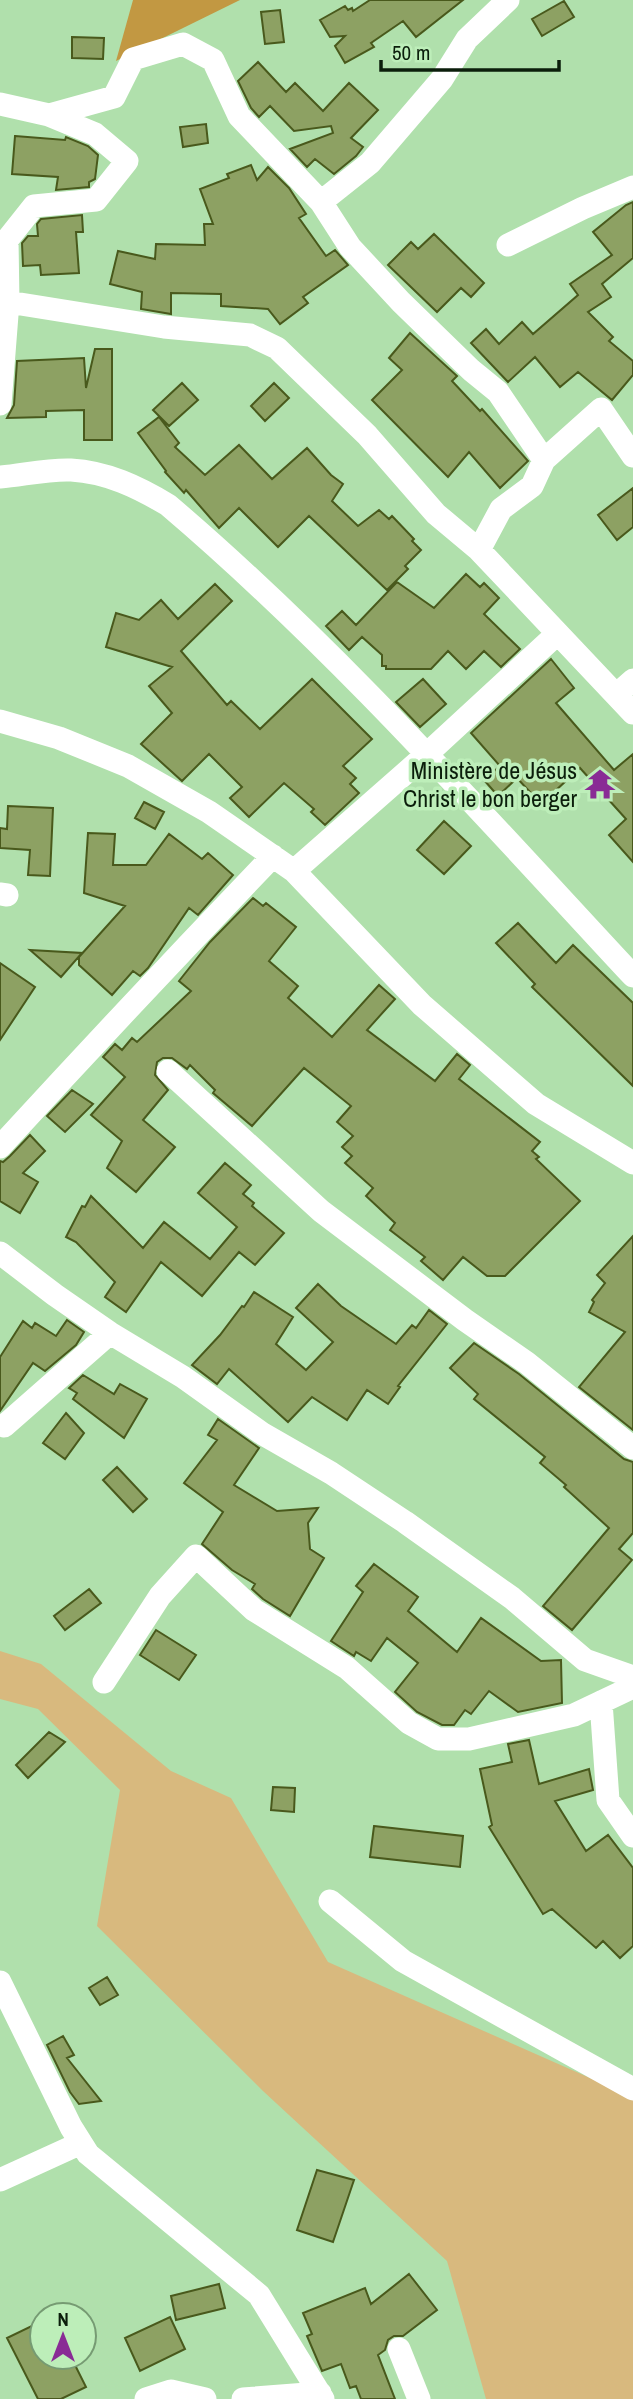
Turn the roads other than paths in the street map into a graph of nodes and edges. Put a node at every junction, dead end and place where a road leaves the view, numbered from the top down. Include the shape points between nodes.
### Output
1 (508, 0) edge
2 (0, 104) edge
3 (49, 115) junction
4 (633, 187) edge
5 (321, 202) junction
6 (508, 245) dead end
7 (8, 302) junction
8 (0, 404) edge
9 (633, 456) edge
10 (544, 460) junction
11 (0, 477) edge
12 (479, 550) junction
13 (556, 634) junction
14 (625, 688) edge
15 (633, 713) edge
16 (0, 721) edge
17 (427, 754) junction
18 (273, 856) junction
19 (294, 871) junction
20 (633, 976) edge
21 (168, 1071) dead end
22 (0, 1147) edge
23 (633, 1163) edge
24 (0, 1253) edge
25 (110, 1333) junction
26 (4, 1426) dead end
27 (633, 1448) edge
28 (633, 1677) edge
29 (104, 1682) dead end
30 (633, 1687) edge
31 (601, 1702) junction
32 (633, 1836) edge
33 (330, 1901) dead end
34 (0, 1982) edge
35 (633, 2089) edge
36 (81, 2143) junction
37 (0, 2180) edge
38 (399, 2349) dead end
39 (322, 2396) edge
40 (146, 2399) edge
41 (205, 2399) edge
42 (243, 2399) edge
43 (419, 2399) edge

1 - 5 street via 467,39 442,79 370,163
2 - 3 street
3 - 5 street via 114,97 133,59 183,44 214,60 239,116
3 - 7 street via 95,134 127,162 96,201 34,206 7,240
4 - 6 street
5 - 10 street via 350,247 498,392
7 - 8 street
7 - 12 street via 164,327 250,335 277,348 367,435 436,514
9 - 10 street via 600,409
10 - 12 street via 532,486 501,509
11 - 17 street via 71,470 114,478 168,505
12 - 13 street
13 - 14 street
13 - 17 street
14 - 15 street
16 - 18 street via 59,738 128,766 209,812
17 - 19 street
17 - 20 street
18 - 19 street
18 - 22 street
19 - 23 street via 422,1006 526,1096
21 - 27 street via 321,1211 527,1363
24 - 25 street
25 - 26 street
25 - 28 street via 405,1522 512,1598 585,1660
29 - 31 street via 160,1596 197,1556 254,1610 346,1668 409,1723 439,1740 496,1734 574,1715
30 - 31 street
31 - 32 street via 608,1800
33 - 35 street via 403,1961
34 - 36 street
36 - 37 street
36 - 39 street via 88,2154 259,2295
38 - 43 street
39 - 42 street
40 - 41 street via 171,2391

